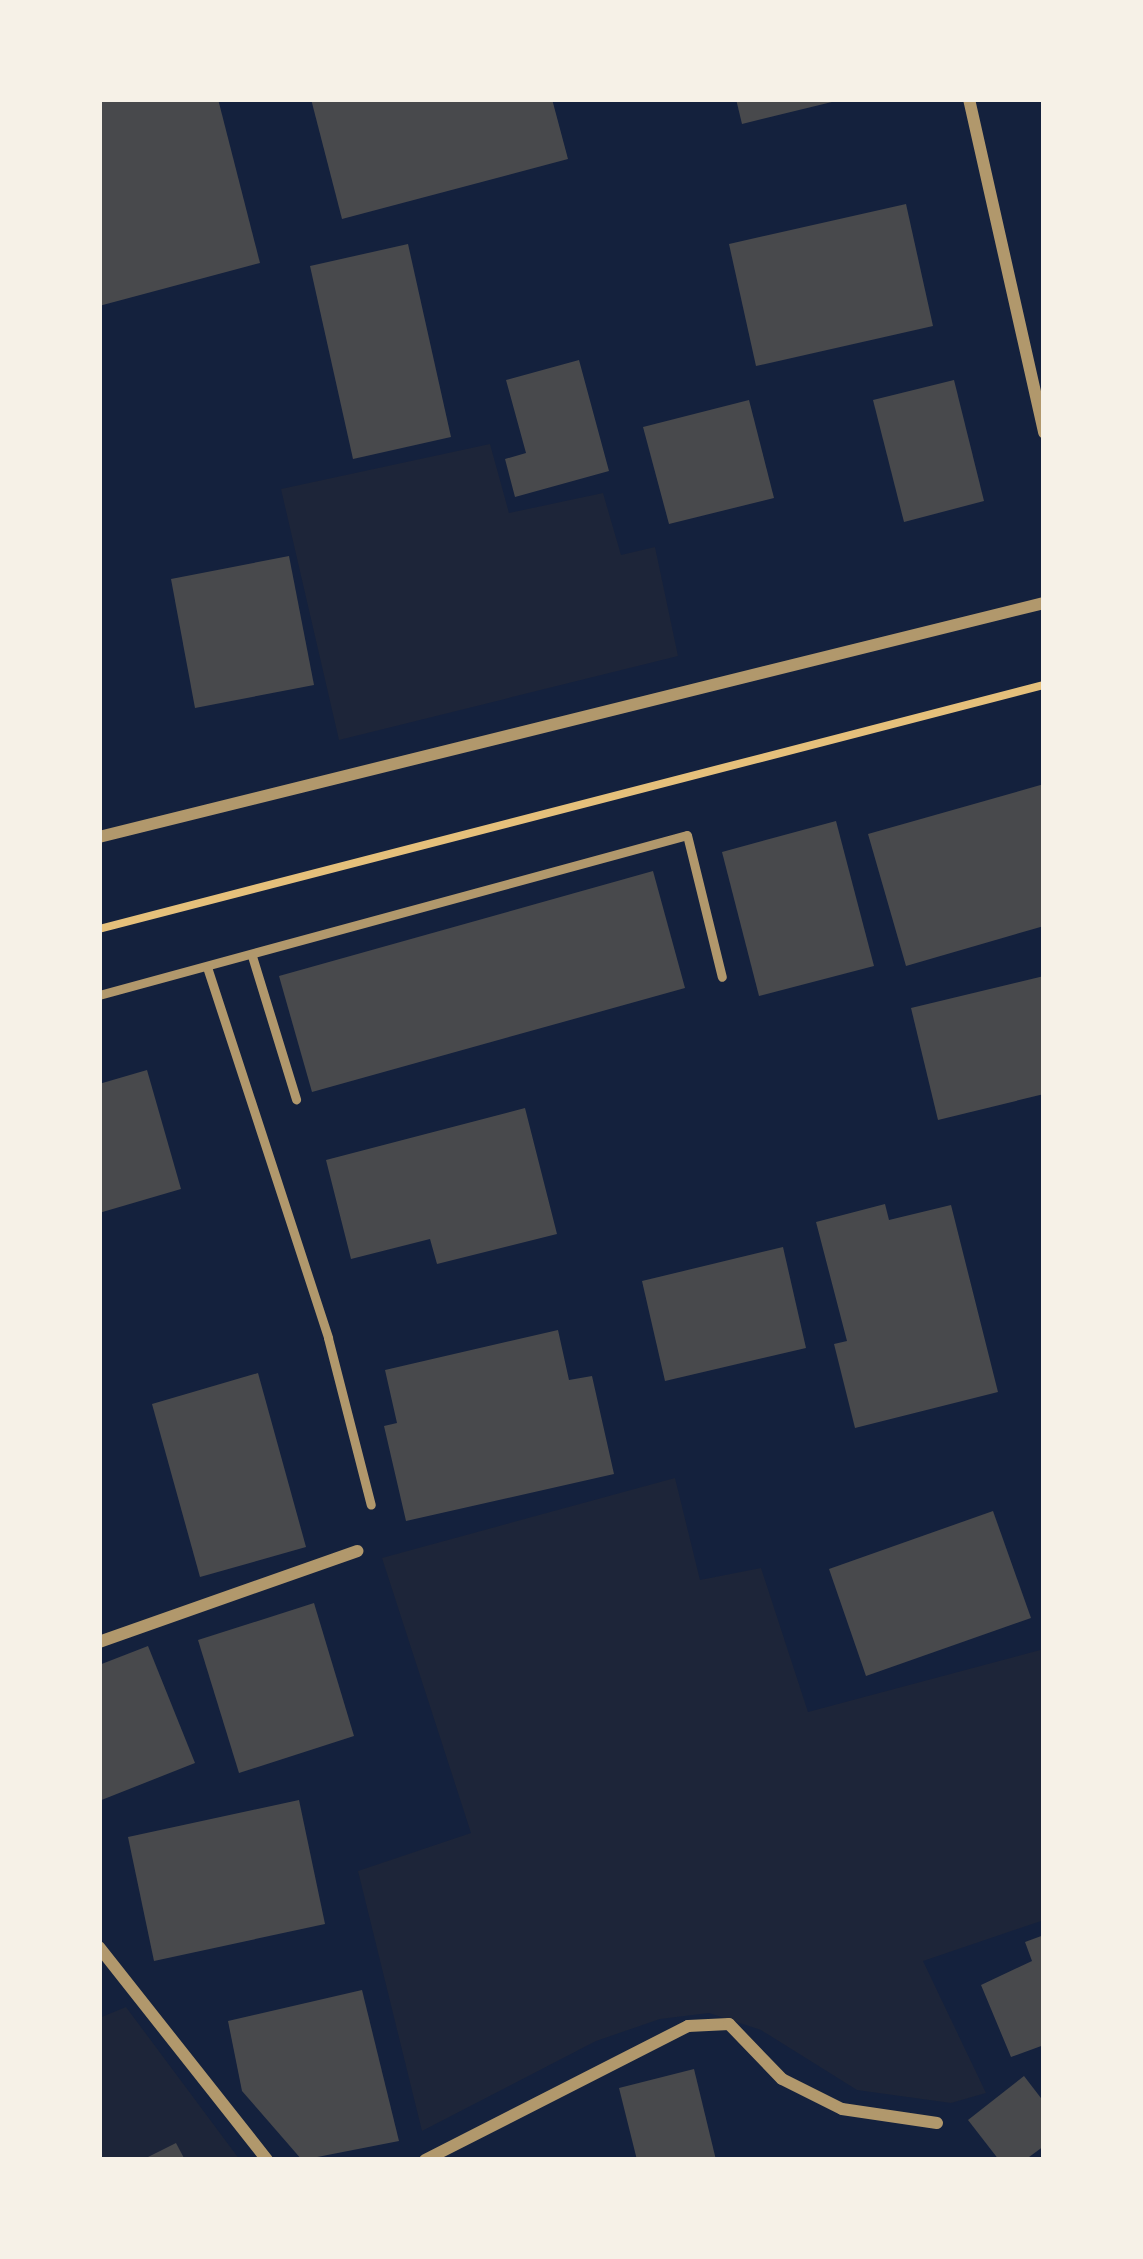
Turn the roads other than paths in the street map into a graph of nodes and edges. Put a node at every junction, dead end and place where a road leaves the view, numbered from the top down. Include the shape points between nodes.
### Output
1 (969, 99) edge
2 (1044, 433) edge
3 (1044, 603) edge
4 (99, 837) edge
5 (252, 956) junction
6 (207, 967) junction
7 (722, 977) dead end
8 (99, 995) edge
9 (296, 1099) dead end
10 (371, 1505) dead end
11 (357, 1551) dead end
12 (99, 1642) edge
13 (99, 1947) edge
14 (116, 1969) junction
15 (99, 1976) edge
16 (937, 2123) dead end
17 (267, 2160) edge
18 (424, 2160) edge

1 - 2 street
3 - 4 street
5 - 6 lane
5 - 7 lane via 687,835
5 - 9 lane
6 - 8 lane
6 - 10 lane via 328,1338
11 - 12 street
13 - 14 street
14 - 15 street
14 - 17 street
16 - 18 street via 842,2109 782,2079 729,2024 688,2026

